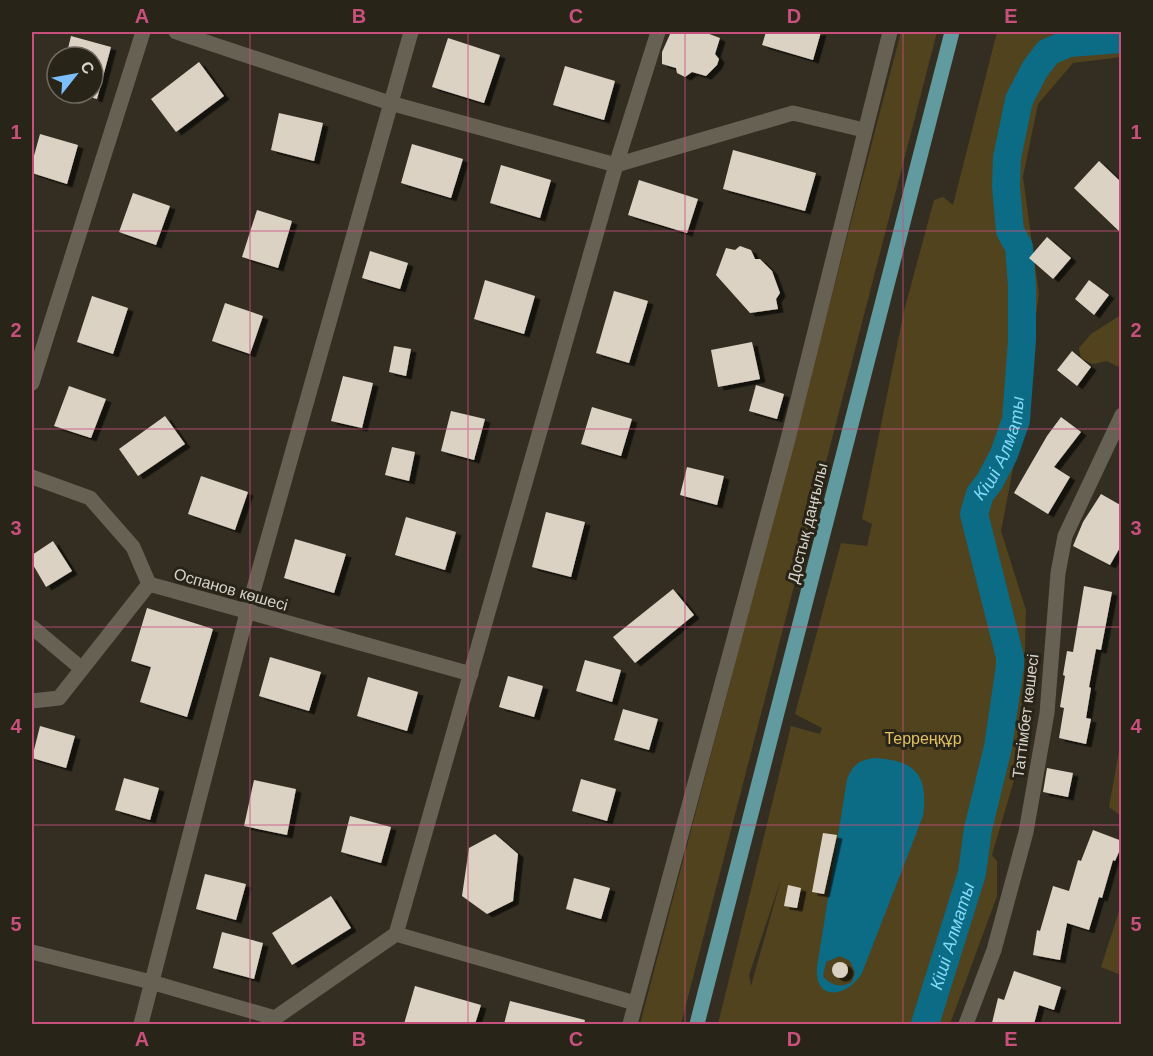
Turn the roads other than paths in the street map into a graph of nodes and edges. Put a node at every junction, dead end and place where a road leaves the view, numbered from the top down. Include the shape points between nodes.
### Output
1 (143, 32) edge
2 (176, 32) edge
3 (411, 32) edge
4 (658, 32) edge
5 (890, 32) edge
6 (952, 32) edge
7 (390, 103) junction
8 (864, 130) junction
9 (616, 165) junction
10 (32, 383) edge
11 (1122, 415) edge
12 (32, 477) edge
13 (149, 584) junction
14 (247, 613) junction
15 (32, 627) edge
16 (82, 669) junction
17 (471, 674) junction
18 (32, 701) edge
19 (396, 934) junction
20 (32, 952) edge
21 (151, 982) junction
22 (635, 1003) junction
23 (141, 1024) edge
24 (630, 1024) edge
25 (697, 1024) edge
26 (966, 1024) edge

1 - 10 street
2 - 7 street
3 - 7 street
4 - 9 street
5 - 8 street
6 - 25 main road, Достық даңғылы
7 - 9 street
7 - 14 street
8 - 9 street via 793,112
8 - 22 street via 788,439
9 - 17 street
11 - 26 street, Таттімбет көшесі via 1065,536 1058,573 1047,713 1026,832 994,950
12 - 13 street via 90,498 133,547
13 - 14 street, Оспанов көшесі
13 - 16 street, Оспанов көшесі
14 - 17 street, Оспанов көшесі
14 - 21 street
15 - 16 street
16 - 18 street, Оспанов көшесі via 59,698
17 - 19 street
19 - 21 street via 275,1018
19 - 22 street
20 - 21 street
21 - 23 street
22 - 24 street

